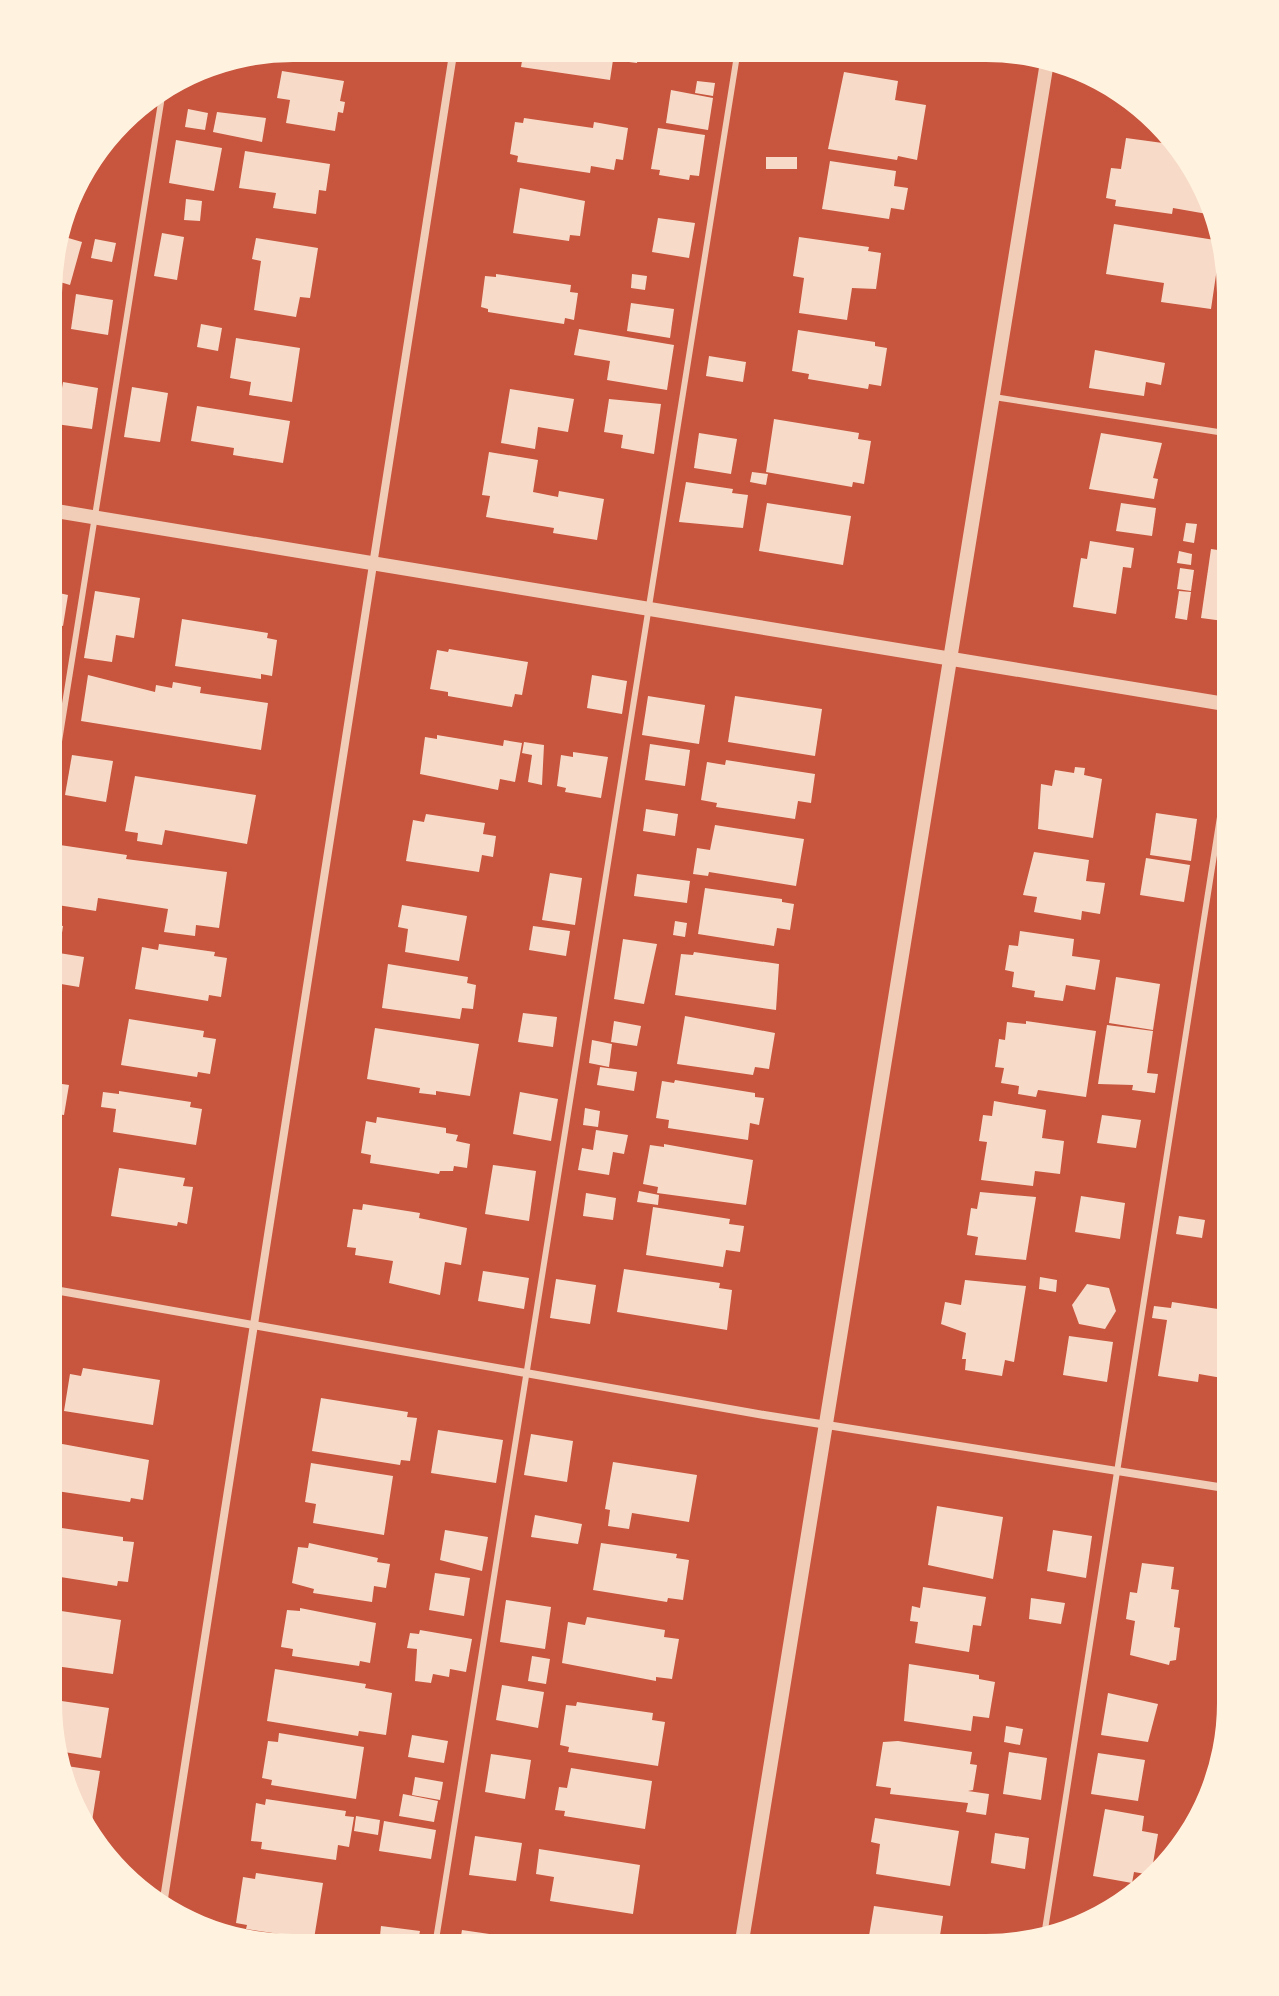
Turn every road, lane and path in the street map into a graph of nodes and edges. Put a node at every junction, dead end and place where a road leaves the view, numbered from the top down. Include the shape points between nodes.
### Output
1 (452, 62) edge
2 (736, 62) edge
3 (1046, 70) edge
4 (161, 104) edge
5 (994, 397) junction
6 (1217, 432) edge
7 (62, 512) edge
8 (95, 517) junction
9 (374, 564) junction
10 (649, 609) junction
11 (951, 660) junction
12 (1217, 703) edge
13 (62, 723) edge
14 (1217, 836) edge
15 (62, 1291) edge
16 (254, 1325) junction
17 (527, 1373) junction
18 (824, 1425) junction
19 (1117, 1471) junction
20 (1217, 1487) edge
21 (165, 1895) edge
22 (1045, 1926) edge
23 (437, 1934) edge
24 (743, 1934) edge

1 - 9 street
2 - 10 lane
3 - 5 street
4 - 8 lane
5 - 6 lane
5 - 11 street
7 - 8 street
8 - 9 street
8 - 13 lane
9 - 10 street
9 - 16 street
10 - 11 street
10 - 17 lane
11 - 12 street
11 - 18 street
14 - 19 lane
15 - 16 street
16 - 17 street
16 - 21 street
17 - 18 street
17 - 23 lane
18 - 19 street
18 - 24 street
19 - 20 street
19 - 22 lane

